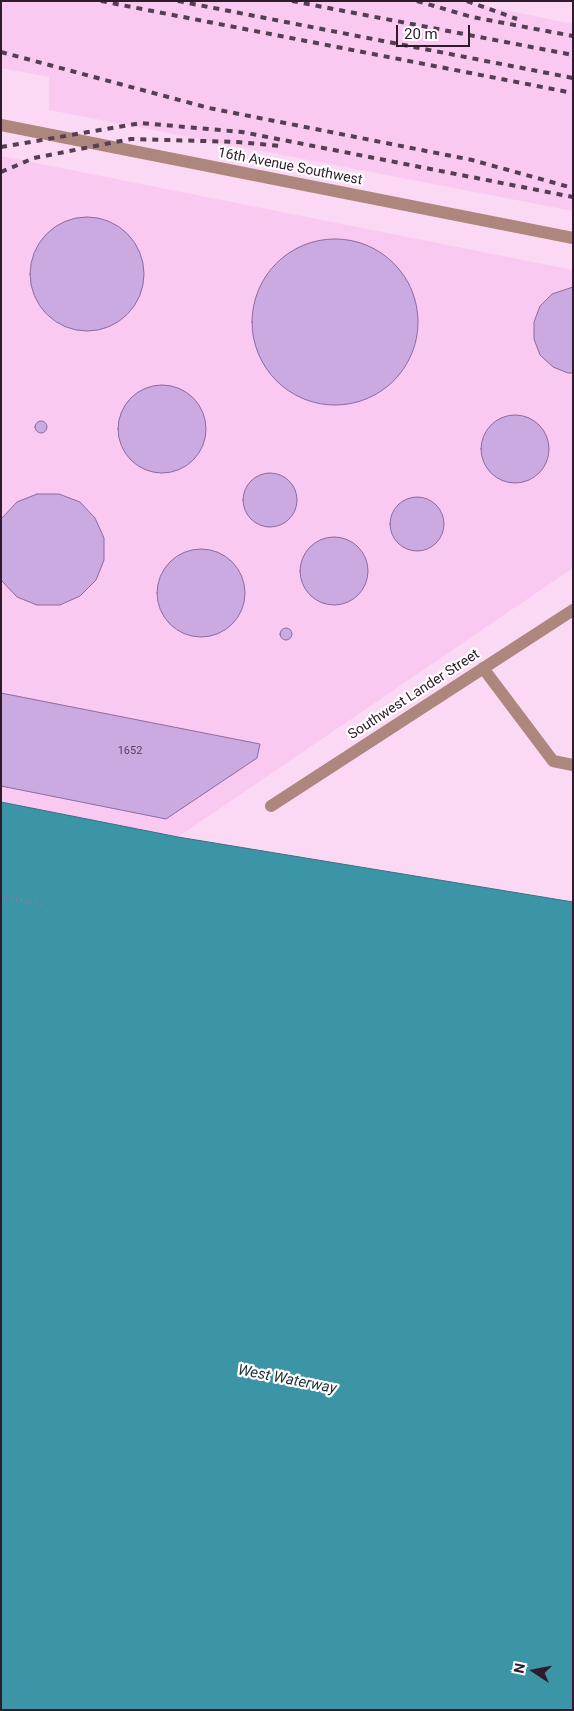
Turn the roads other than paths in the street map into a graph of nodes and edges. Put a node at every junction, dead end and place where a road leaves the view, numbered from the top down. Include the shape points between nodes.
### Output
1 (1, 125) edge
2 (573, 238) edge
3 (573, 610) edge
4 (483, 668) junction
5 (573, 765) edge
6 (271, 806) dead end

1 - 2 street, 16th Avenue Southwest
3 - 4 street, Southwest Lander Street
4 - 5 street via 553,761
4 - 6 street, Southwest Lander Street

